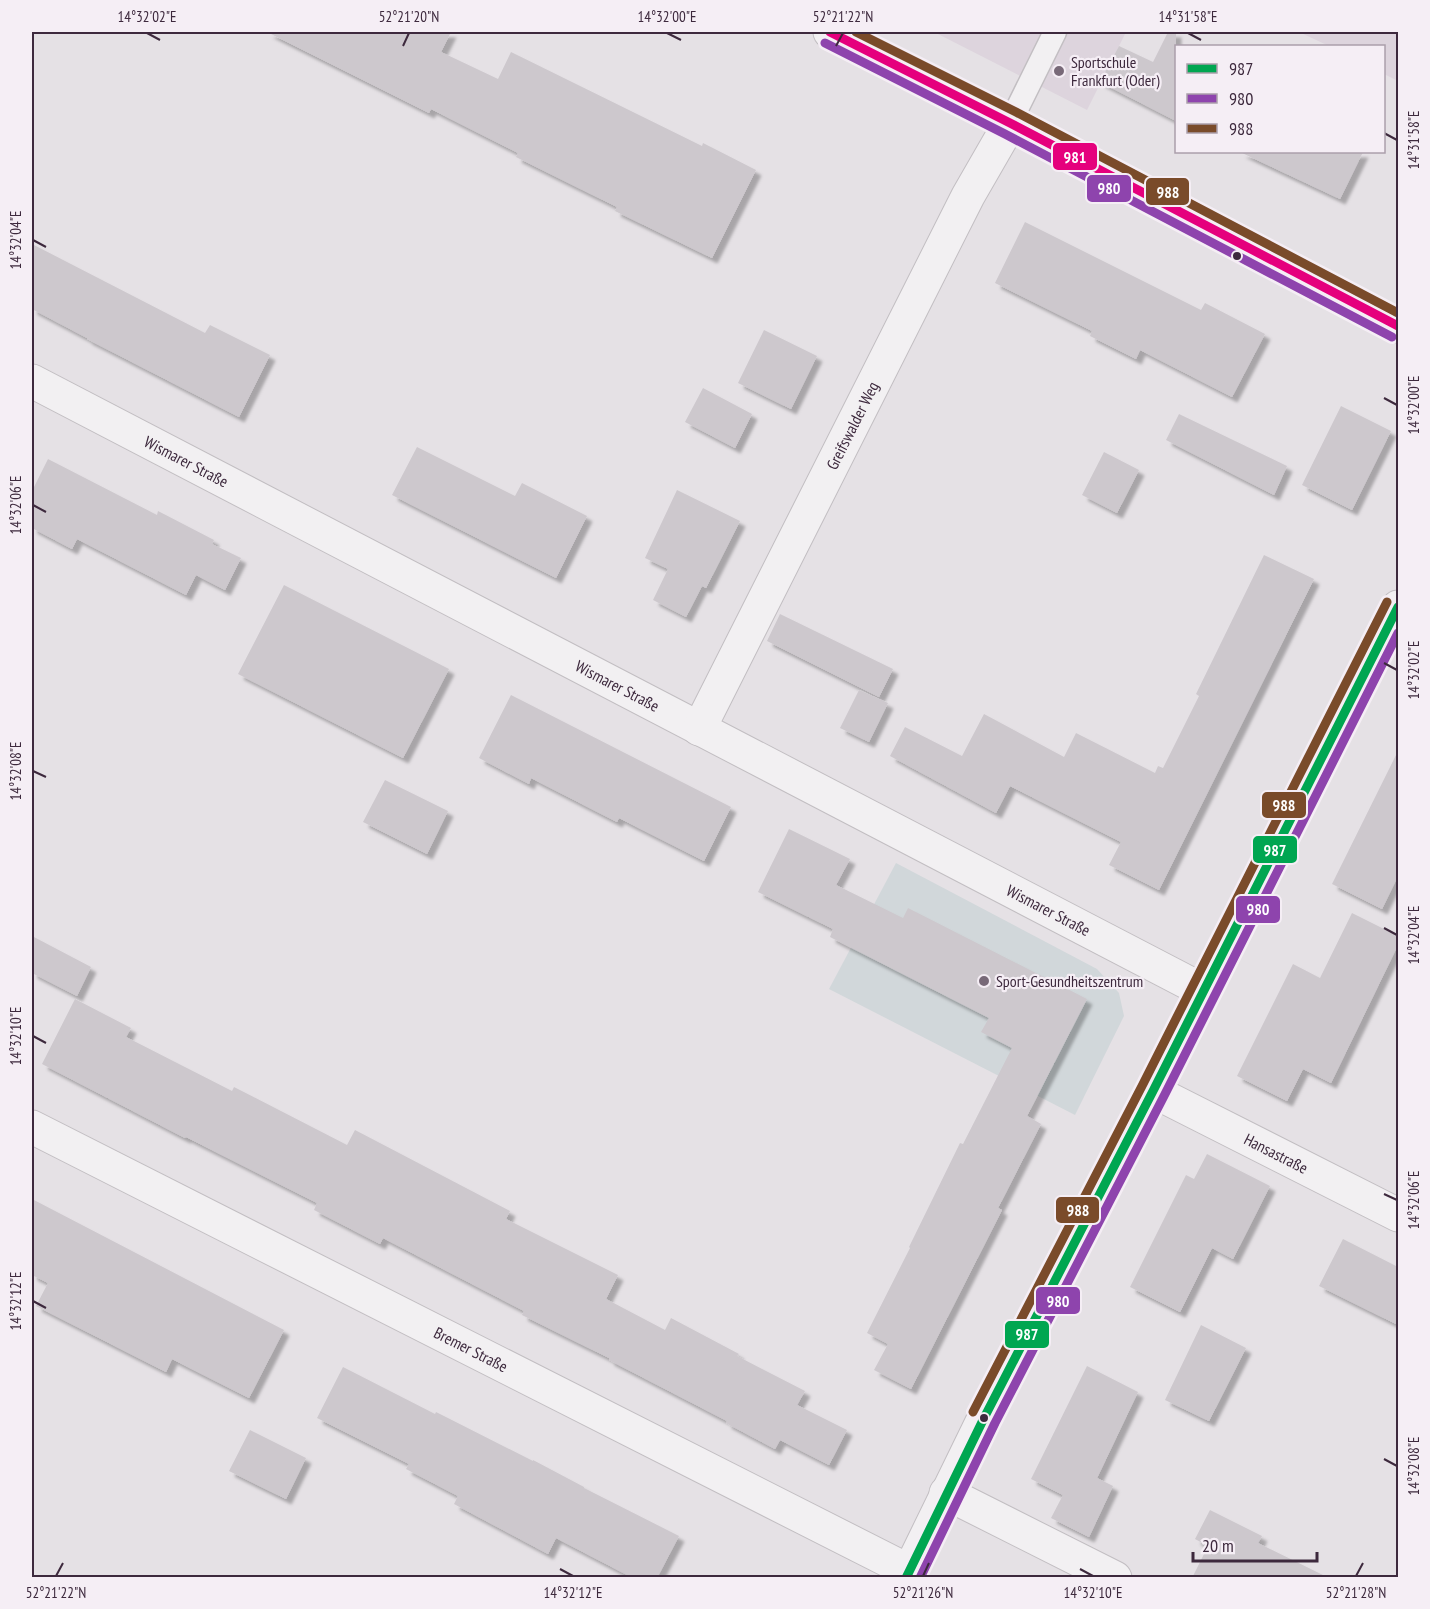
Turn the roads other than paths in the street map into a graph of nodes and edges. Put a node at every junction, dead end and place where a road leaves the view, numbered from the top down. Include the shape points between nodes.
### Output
1 (830, 32) edge
2 (1054, 32) edge
3 (1010, 123) junction
4 (1398, 326) edge
5 (32, 381) edge
6 (1394, 627) edge
7 (699, 729) junction
8 (1204, 991) junction
9 (1153, 1091) junction
10 (32, 1127) edge
11 (1398, 1215) edge
12 (946, 1493) junction
13 (908, 1574) edge
14 (1115, 1578) edge

1 - 3 street
2 - 3 lane
3 - 4 street
3 - 7 street, Greifswalder Weg via 968,196
5 - 7 street, Wismarer Straße
6 - 8 street
7 - 8 street, Wismarer Straße
8 - 9 street
9 - 11 street, Hansastraße
9 - 12 street
10 - 13 street, Bremer Straße
12 - 13 street
12 - 14 street

